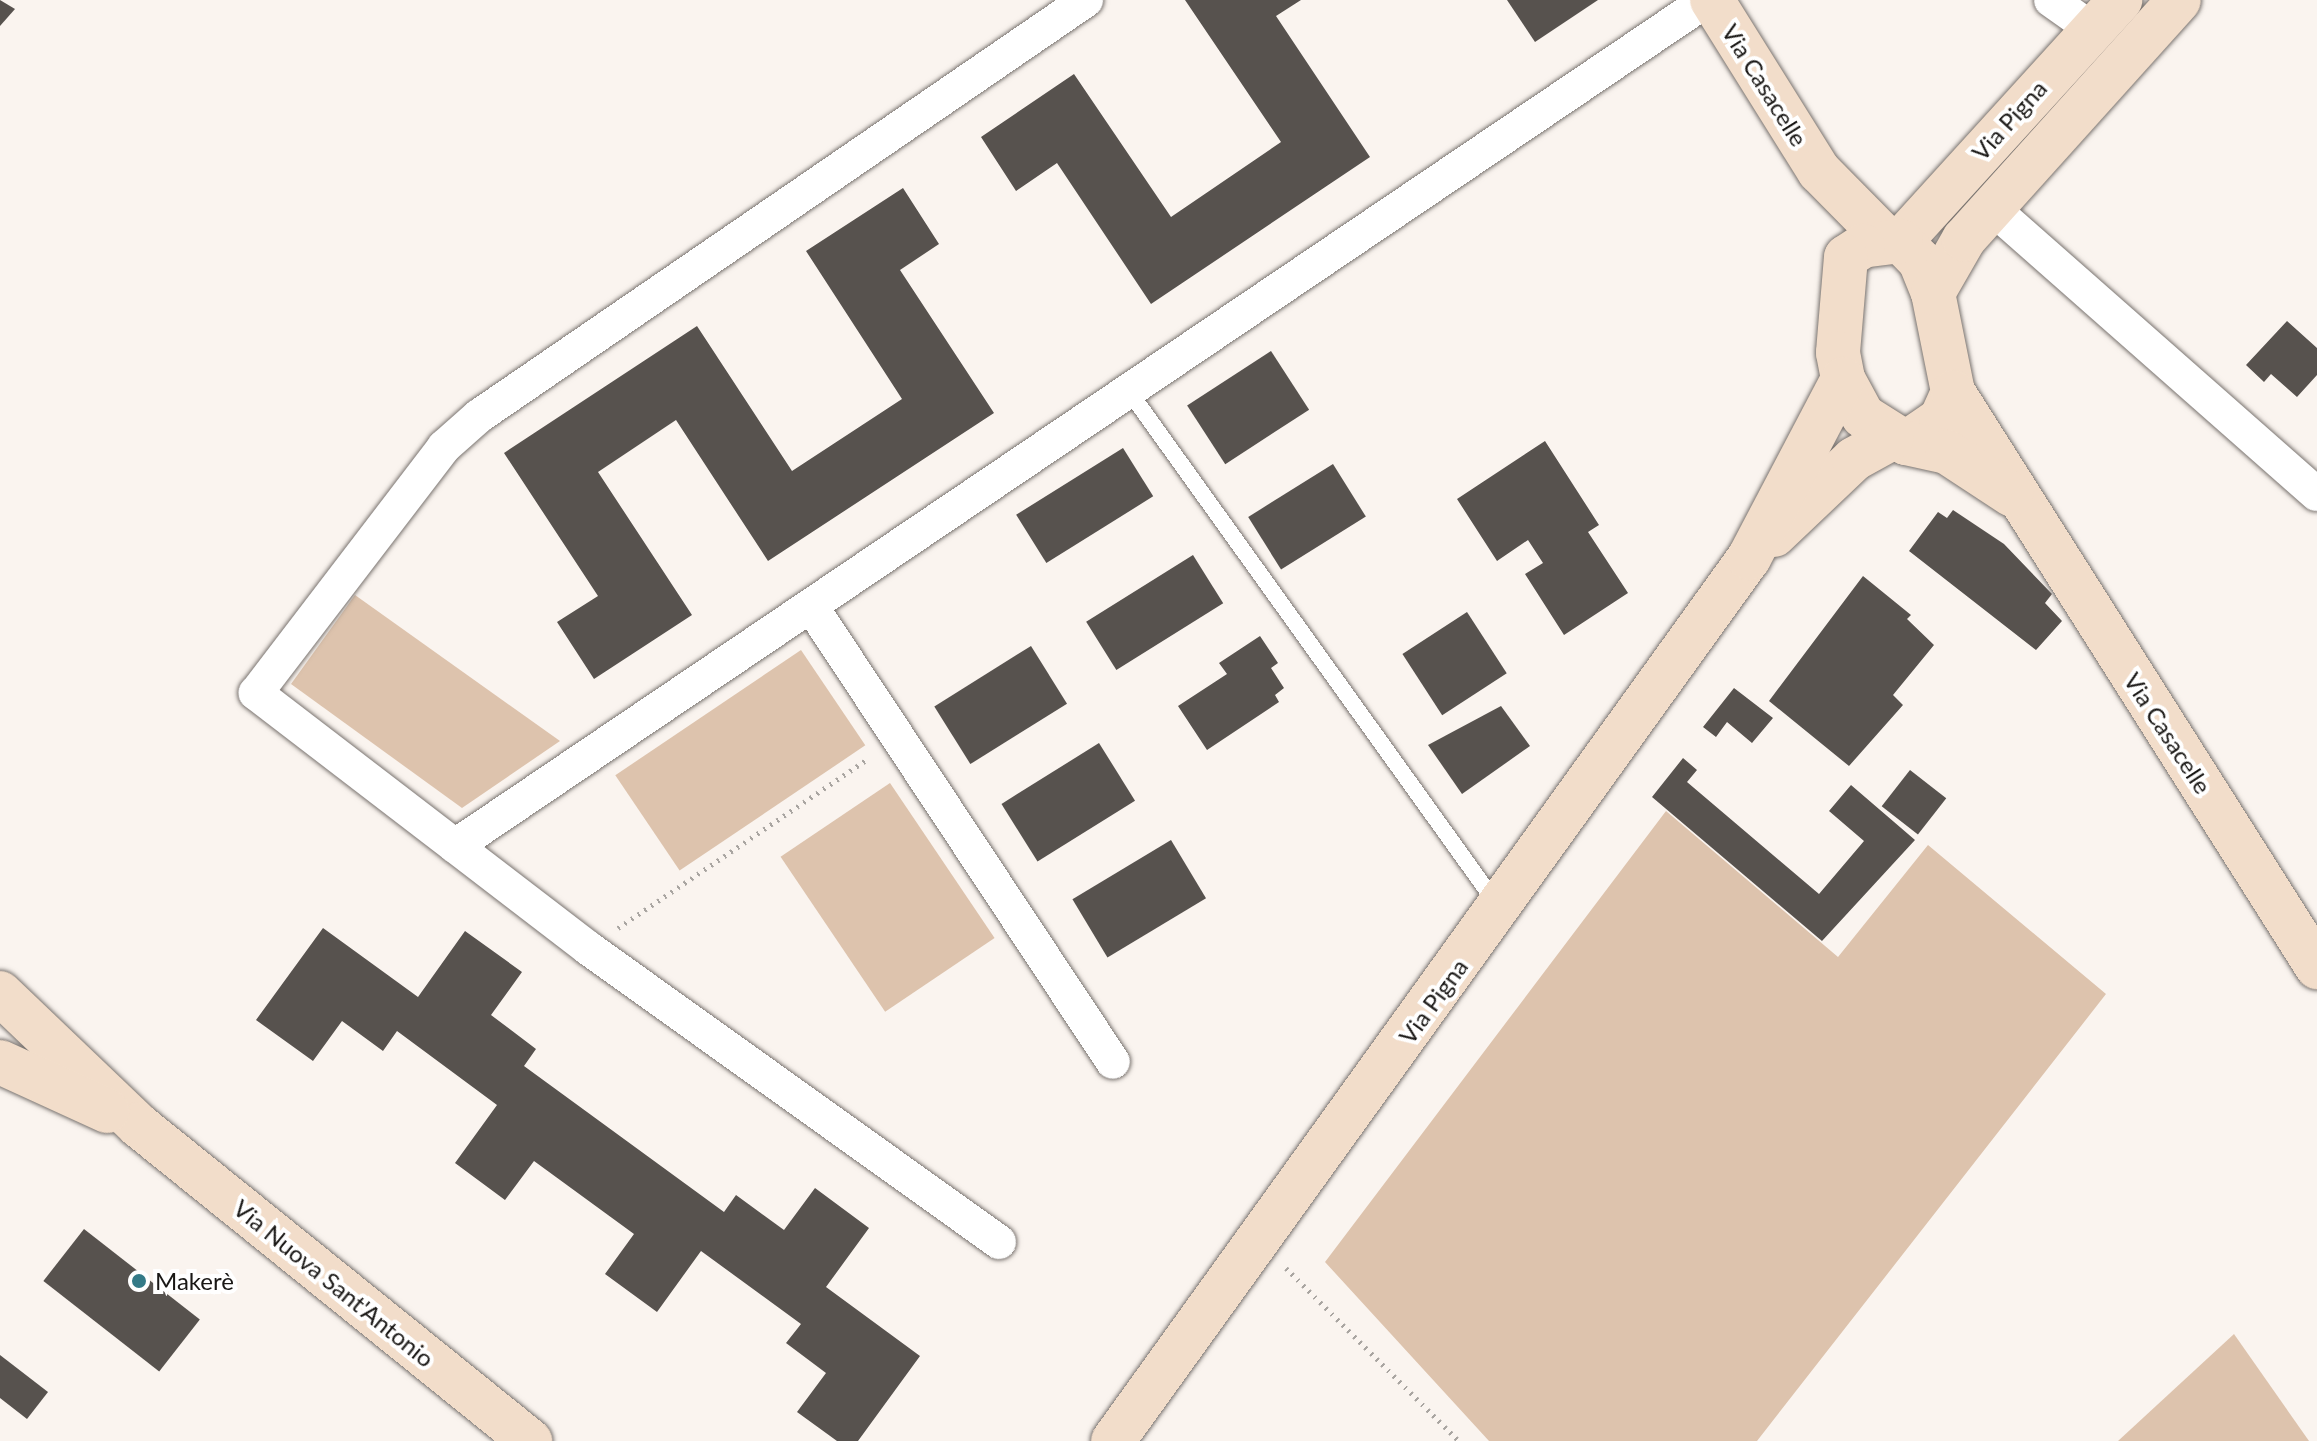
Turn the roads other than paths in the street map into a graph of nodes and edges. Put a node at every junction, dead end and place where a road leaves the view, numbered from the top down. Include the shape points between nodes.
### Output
1 (1086, 0) edge
2 (1709, 0) edge
3 (2051, 0) edge
4 (2179, 0) edge
5 (2106, 15) edge
6 (1819, 171) junction
7 (1991, 207) junction
8 (1894, 241) junction
9 (1846, 257) junction
10 (1933, 293) junction
11 (1843, 379) junction
12 (1953, 392) junction
13 (1131, 394) junction
14 (1899, 440) junction
15 (2317, 494) edge
16 (2019, 500) junction
17 (1749, 558) junction
18 (813, 609) junction
19 (455, 846) junction
20 (1499, 908) junction
21 (2317, 967) edge
22 (0, 993) edge
23 (0, 1062) edge
24 (1113, 1062) dead end
25 (138, 1125) junction
26 (999, 1242) dead end
27 (530, 1441) edge
28 (1113, 1441) edge

1 - 19 street via 479,416 444,447 256,693
2 - 6 main road, Via Casacelle
2 - 13 street
3 - 5 street
4 - 7 main road
5 - 8 main road, Via Pigna
6 - 8 main road, Via Casacelle
6 - 9 main road, Via Casacelle
7 - 10 main road
7 - 15 street
8 - 9 main road
8 - 10 main road, Via Casacelle via 1920,261
9 - 11 main road, Via Casacelle
10 - 12 main road, Via Casacelle
11 - 14 main road via 1863,416
11 - 17 main road, Via Pigna
12 - 14 main road, Via Pigna via 1941,419
12 - 16 main road, Via Casacelle
13 - 18 street
13 - 20 lane
14 - 16 main road, Via Casacelle via 1947,452
14 - 17 main road, Via Pigna via 1854,459
16 - 21 main road, Via Casacelle
17 - 20 main road, Via Pigna
18 - 19 street
18 - 24 street
19 - 26 street via 588,948
20 - 28 main road, Via Pigna
22 - 25 main road, Via Nuova Sant'Antonio
23 - 25 main road, Via Nuova Sant'Antonio
25 - 27 main road, Via Nuova Sant'Antonio

